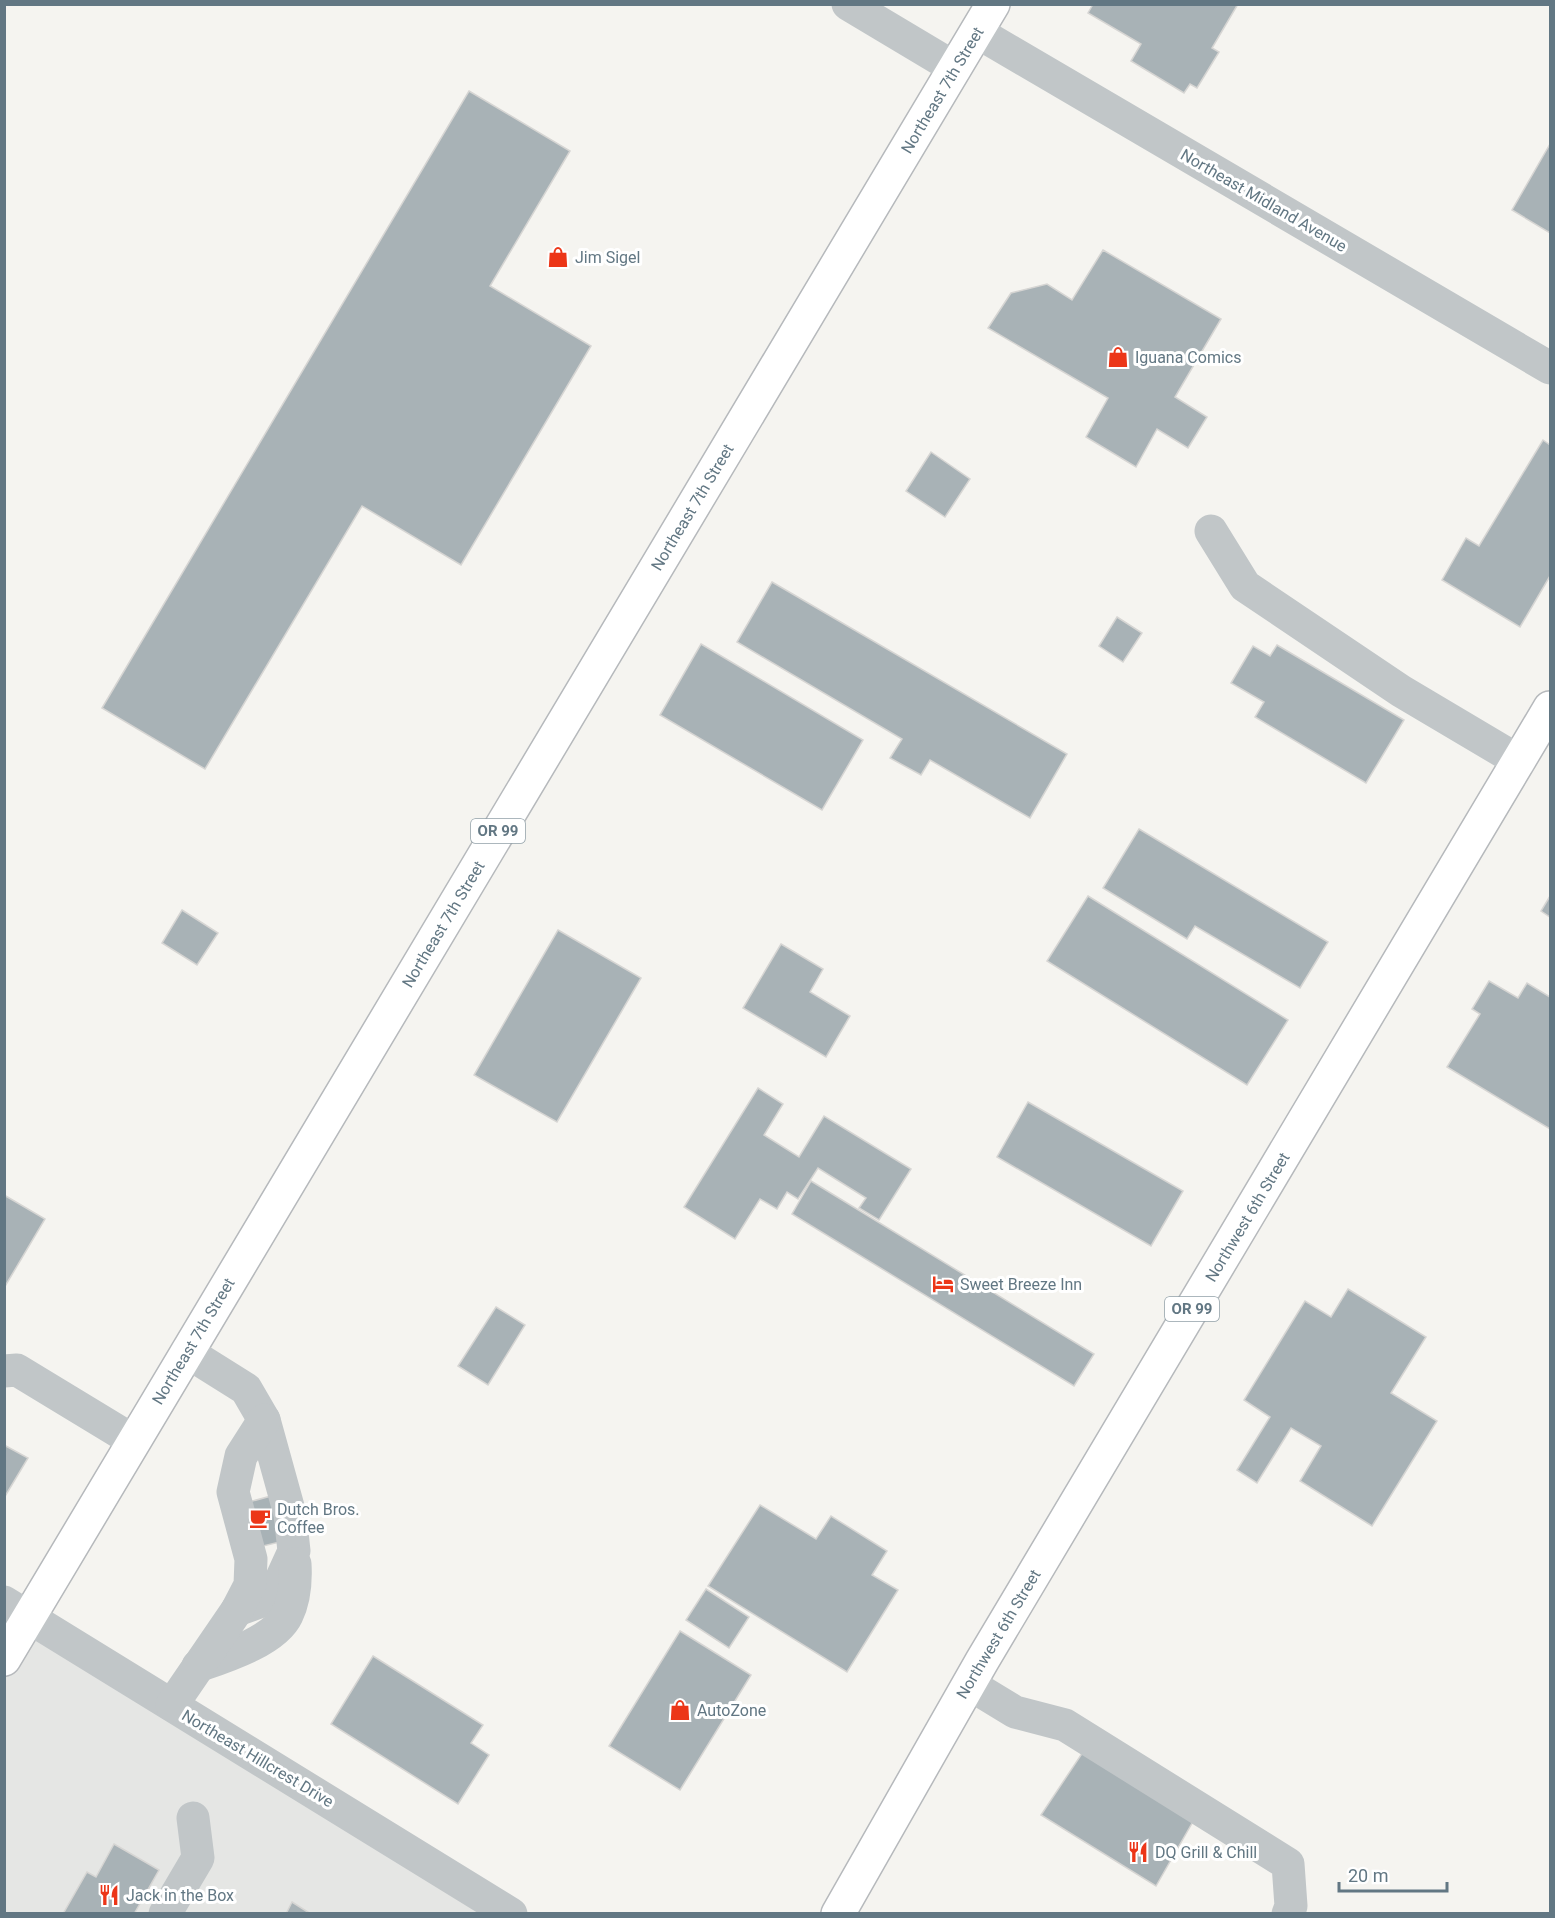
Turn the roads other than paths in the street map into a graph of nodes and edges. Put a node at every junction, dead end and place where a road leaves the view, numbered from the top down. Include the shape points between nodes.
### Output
1 (848, 4) edge
2 (993, 4) edge
3 (977, 32) junction
4 (955, 68) junction
5 (1551, 368) edge
6 (1211, 531) dead end
7 (1551, 708) edge
8 (1519, 761) junction
9 (187, 1352) junction
10 (4, 1371) edge
11 (264, 1420) junction
12 (134, 1441) junction
13 (294, 1551) junction
14 (17, 1610) edge
15 (237, 1610) junction
16 (4, 1659) edge
17 (198, 1666) junction
18 (969, 1684) junction
19 (172, 1706) junction
20 (193, 1818) dead end
21 (165, 1914) edge
22 (511, 1914) edge
23 (838, 1914) edge
24 (1288, 1914) edge

1 - 4 street
2 - 3 highway, Northeast 7th Street / OR 99
3 - 4 highway, Northeast 7th Street / OR 99
3 - 5 street, Northeast Midland Avenue
4 - 9 highway, Northeast 7th Street / OR 99
6 - 8 street via 1245,586 1401,691
7 - 8 highway, Northwest 6th Street / OR 99
8 - 18 highway, Northwest 6th Street / OR 99
9 - 11 street via 246,1389
9 - 12 highway, Northeast 7th Street / OR 99
10 - 12 street via 17,1370
11 - 13 street via 290,1514
11 - 15 street via 241,1456 233,1492 251,1559 250,1585
12 - 14 highway, Northeast 7th Street / OR 99
13 - 15 street via 278,1586 259,1602
13 - 17 street via 296,1586 287,1616 274,1630 240,1652
14 - 16 highway, Northeast 7th Street / OR 99
14 - 19 street, Northeast Hillcrest Drive
15 - 17 street
17 - 19 street
18 - 23 highway, Northwest 6th Street / OR 99
18 - 24 street via 1016,1712 1065,1725 1288,1864
19 - 22 street, Northeast Hillcrest Drive
20 - 21 street via 198,1858

